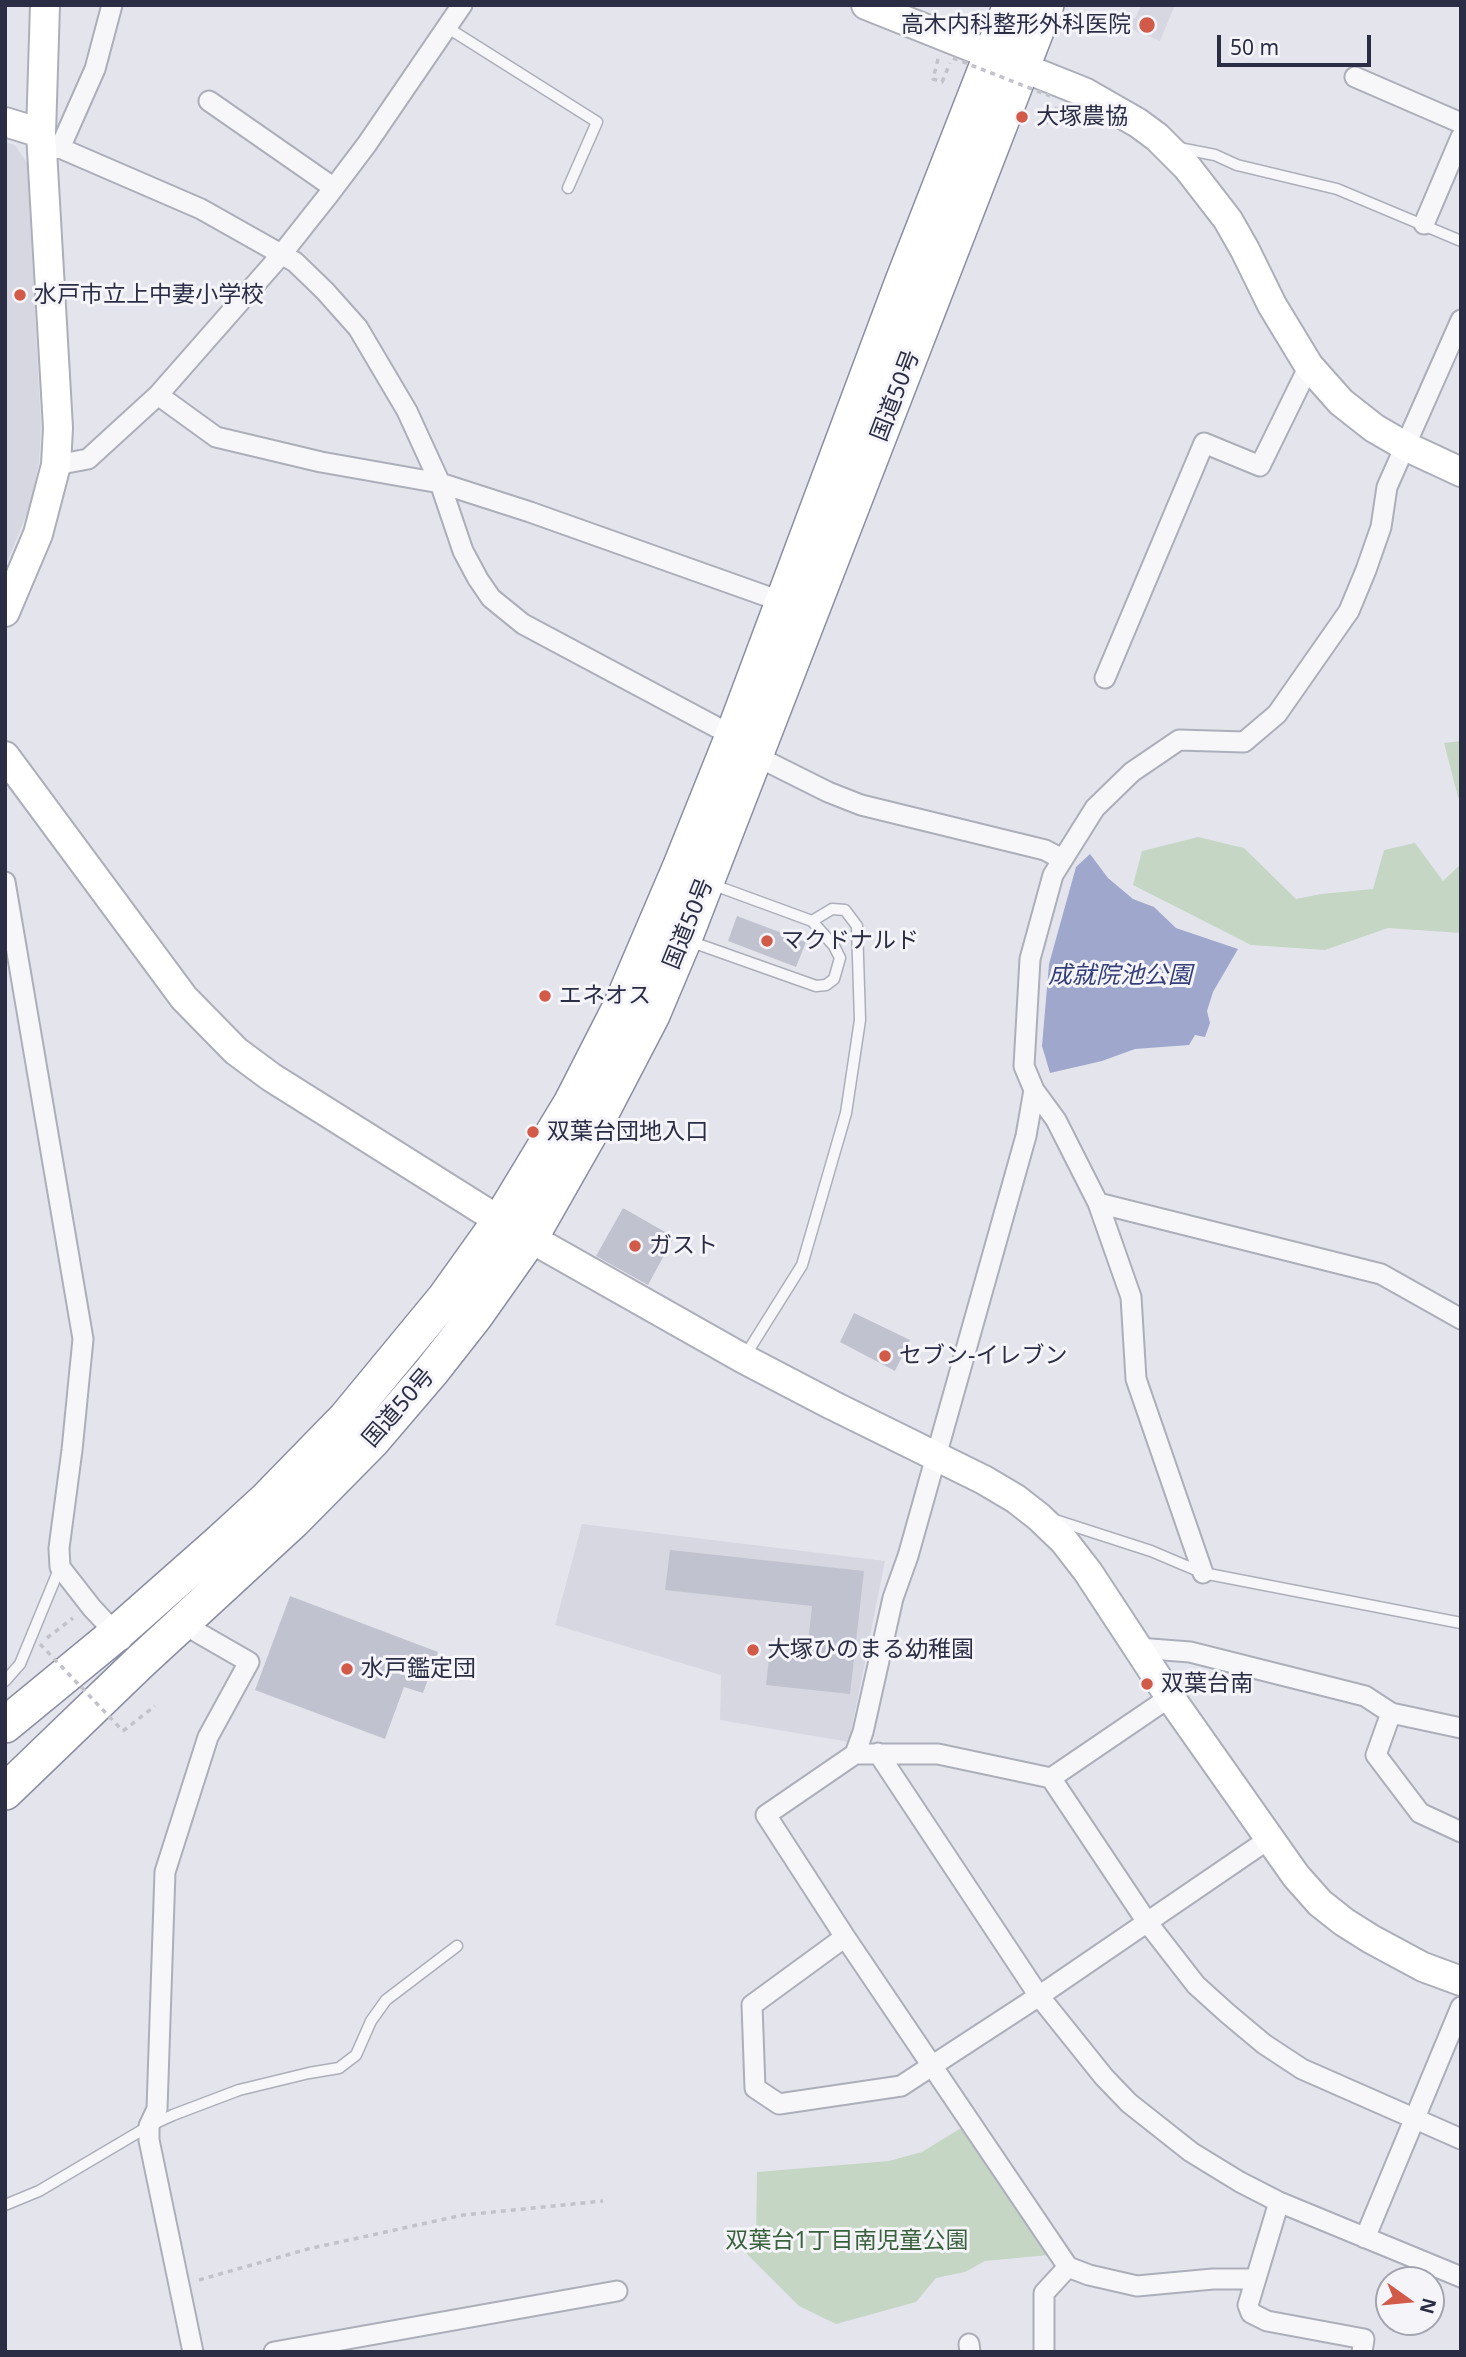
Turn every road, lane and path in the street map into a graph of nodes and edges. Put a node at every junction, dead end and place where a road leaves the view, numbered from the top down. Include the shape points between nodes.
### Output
1 (45, 5) edge
2 (112, 5) edge
3 (462, 5) edge
4 (866, 5) edge
5 (1011, 5) edge
6 (1046, 5) edge
7 (448, 28) junction
8 (939, 59) dead end
9 (1007, 62) junction
10 (1355, 77) dead end
11 (1060, 98) dead end
12 (209, 102) dead end
13 (5, 122) edge
14 (1461, 123) edge
15 (1461, 137) edge
16 (48, 144) junction
17 (1168, 147) junction
18 (334, 188) junction
19 (568, 188) dead end
20 (1424, 224) junction
21 (1461, 241) edge
22 (281, 255) junction
23 (1461, 320) edge
24 (1309, 366) junction
25 (158, 395) junction
26 (1405, 446) junction
27 (56, 465) junction
28 (1461, 472) edge
29 (440, 483) junction
30 (783, 602) junction
31 (5, 612) edge
32 (1105, 678) dead end
33 (744, 746) junction
34 (7, 763) edge
35 (1062, 859) junction
36 (5, 882) edge
37 (707, 883) junction
38 (812, 922) junction
39 (684, 939) junction
40 (1034, 1090) junction
41 (1098, 1203) junction
42 (515, 1230) junction
43 (1461, 1319) edge
44 (744, 1359) junction
45 (936, 1457) junction
46 (1039, 1517) junction
47 (60, 1567) junction
48 (1203, 1573) junction
49 (73, 1618) dead end
50 (183, 1623) junction
51 (1461, 1623) edge
52 (117, 1633) junction
53 (1138, 1648) junction
54 (140, 1662) junction
55 (70, 1672) junction
56 (5, 1681) edge
57 (1170, 1697) junction
58 (101, 1701) junction
59 (155, 1706) dead end
60 (1391, 1713) junction
61 (5, 1725) edge
62 (1461, 1728) edge
63 (5, 1738) edge
64 (878, 1753) junction
65 (855, 1754) junction
66 (1051, 1778) junction
67 (5, 1792) edge
68 (5, 1820) edge
69 (1461, 1832) edge
70 (1269, 1839) junction
71 (1147, 1922) junction
72 (845, 1937) junction
73 (457, 1945) dead end
74 (1461, 1981) edge
75 (1039, 1996) junction
76 (1461, 2007) edge
77 (932, 2066) junction
78 (1415, 2119) junction
79 (149, 2126) junction
80 (1461, 2139) edge
81 (603, 2201) dead end
82 (1279, 2202) junction
83 (5, 2205) edge
84 (1365, 2238) junction
85 (1068, 2267) junction
86 (1461, 2277) edge
87 (1255, 2279) junction
88 (180, 2285) junction
89 (617, 2291) dead end
90 (193, 2352) edge
91 (274, 2352) edge
92 (1044, 2352) edge
93 (1362, 2352) edge

1 - 16 street
2 - 16 street via 94,69
3 - 7 street
4 - 9 street
5 - 9 highway, 国道50号
6 - 9 highway, 国道50号
7 - 18 street
7 - 19 lane via 597,122
8 - 11 path, bridge via 933,79 943,82 953,58 1050,96 1042,122 1050,123
9 - 17 street via 1111,106
9 - 30 highway, 国道50号 via 902,284
9 - 33 highway, 国道50号
10 - 14 street
12 - 18 street
13 - 16 street
15 - 20 street
16 - 22 street via 201,209
16 - 27 street
17 - 20 lane via 1215,155 1237,165 1338,189
17 - 24 street via 1228,220
18 - 22 street
20 - 21 lane
22 - 25 street
22 - 29 street via 295,262 358,328 407,411
23 - 26 street
24 - 26 street via 1341,402
24 - 32 street via 1260,466 1203,443
25 - 27 street via 88,459
25 - 29 street via 216,437
26 - 28 street
26 - 35 street via 1387,487 1381,527 1349,611 1277,714 1244,742 1179,740 1132,772 1095,808
27 - 31 street via 38,534
29 - 30 street
29 - 33 street via 463,551 491,598 523,624
30 - 33 highway, 国道50号
33 - 35 street via 861,805 1045,850
33 - 37 highway, 国道50号
33 - 42 highway, 国道50号
34 - 42 street via 184,998 236,1051
35 - 40 street via 1053,875 1030,959 1024,1066
36 - 47 street via 83,1339 58,1548
37 - 38 lane
37 - 39 highway, 国道50号
38 - 39 lane via 840,958 834,979 826,985 816,986
38 - 44 lane via 832,909 845,911 857,926 860,1020 846,1113 802,1265
39 - 42 highway, 国道50号 via 652,1015 601,1113
40 - 41 street via 1056,1120
40 - 45 street via 1026,1136
41 - 43 street via 1381,1274
41 - 48 street via 1131,1297 1136,1379
42 - 44 street
42 - 50 highway, 国道50号 via 467,1325 372,1441
42 - 52 highway, 国道50号 via 445,1298 346,1418 266,1500
44 - 45 street
45 - 46 street via 984,1480
45 - 65 street via 893,1598
46 - 48 lane via 1151,1551
46 - 53 street via 1088,1572
47 - 52 street
47 - 56 lane via 20,1664
48 - 51 lane
49 - 59 path, bridge via 40,1644 122,1731
50 - 54 highway, 国道50号
50 - 79 street via 249,1662 208,1737 165,1872 157,2109
52 - 54 street
52 - 55 highway, 国道50号
53 - 57 street
53 - 60 street via 1190,1652 1366,1696
54 - 58 highway, 国道50号
55 - 61 highway
55 - 63 highway
57 - 66 street
57 - 70 street
58 - 67 highway
58 - 68 highway via 40,1784
60 - 62 street
60 - 69 street via 1376,1755 1420,1813
64 - 65 street
64 - 66 street via 938,1754
64 - 75 street
65 - 72 street via 766,1815
66 - 71 street
70 - 71 street
70 - 74 street via 1320,1903 1344,1922 1397,1954
71 - 75 street
71 - 78 street via 1196,1985 1264,2045 1302,2069
72 - 77 street
72 - 77 street via 752,2005 755,2088 779,2104 901,2086
73 - 79 lane via 386,2000 356,2055 340,2068 239,2090
75 - 77 street
75 - 82 street via 1129,2103 1191,2152
76 - 78 street
77 - 85 street
78 - 80 street
78 - 84 street
79 - 83 lane via 39,2191
79 - 88 street
81 - 88 path via 463,2215 308,2249
82 - 84 street
82 - 87 street
84 - 86 street
85 - 87 street via 1137,2286
85 - 92 street via 1044,2293
87 - 93 street via 1248,2305 1251,2314 1364,2339
88 - 90 street
89 - 91 street

